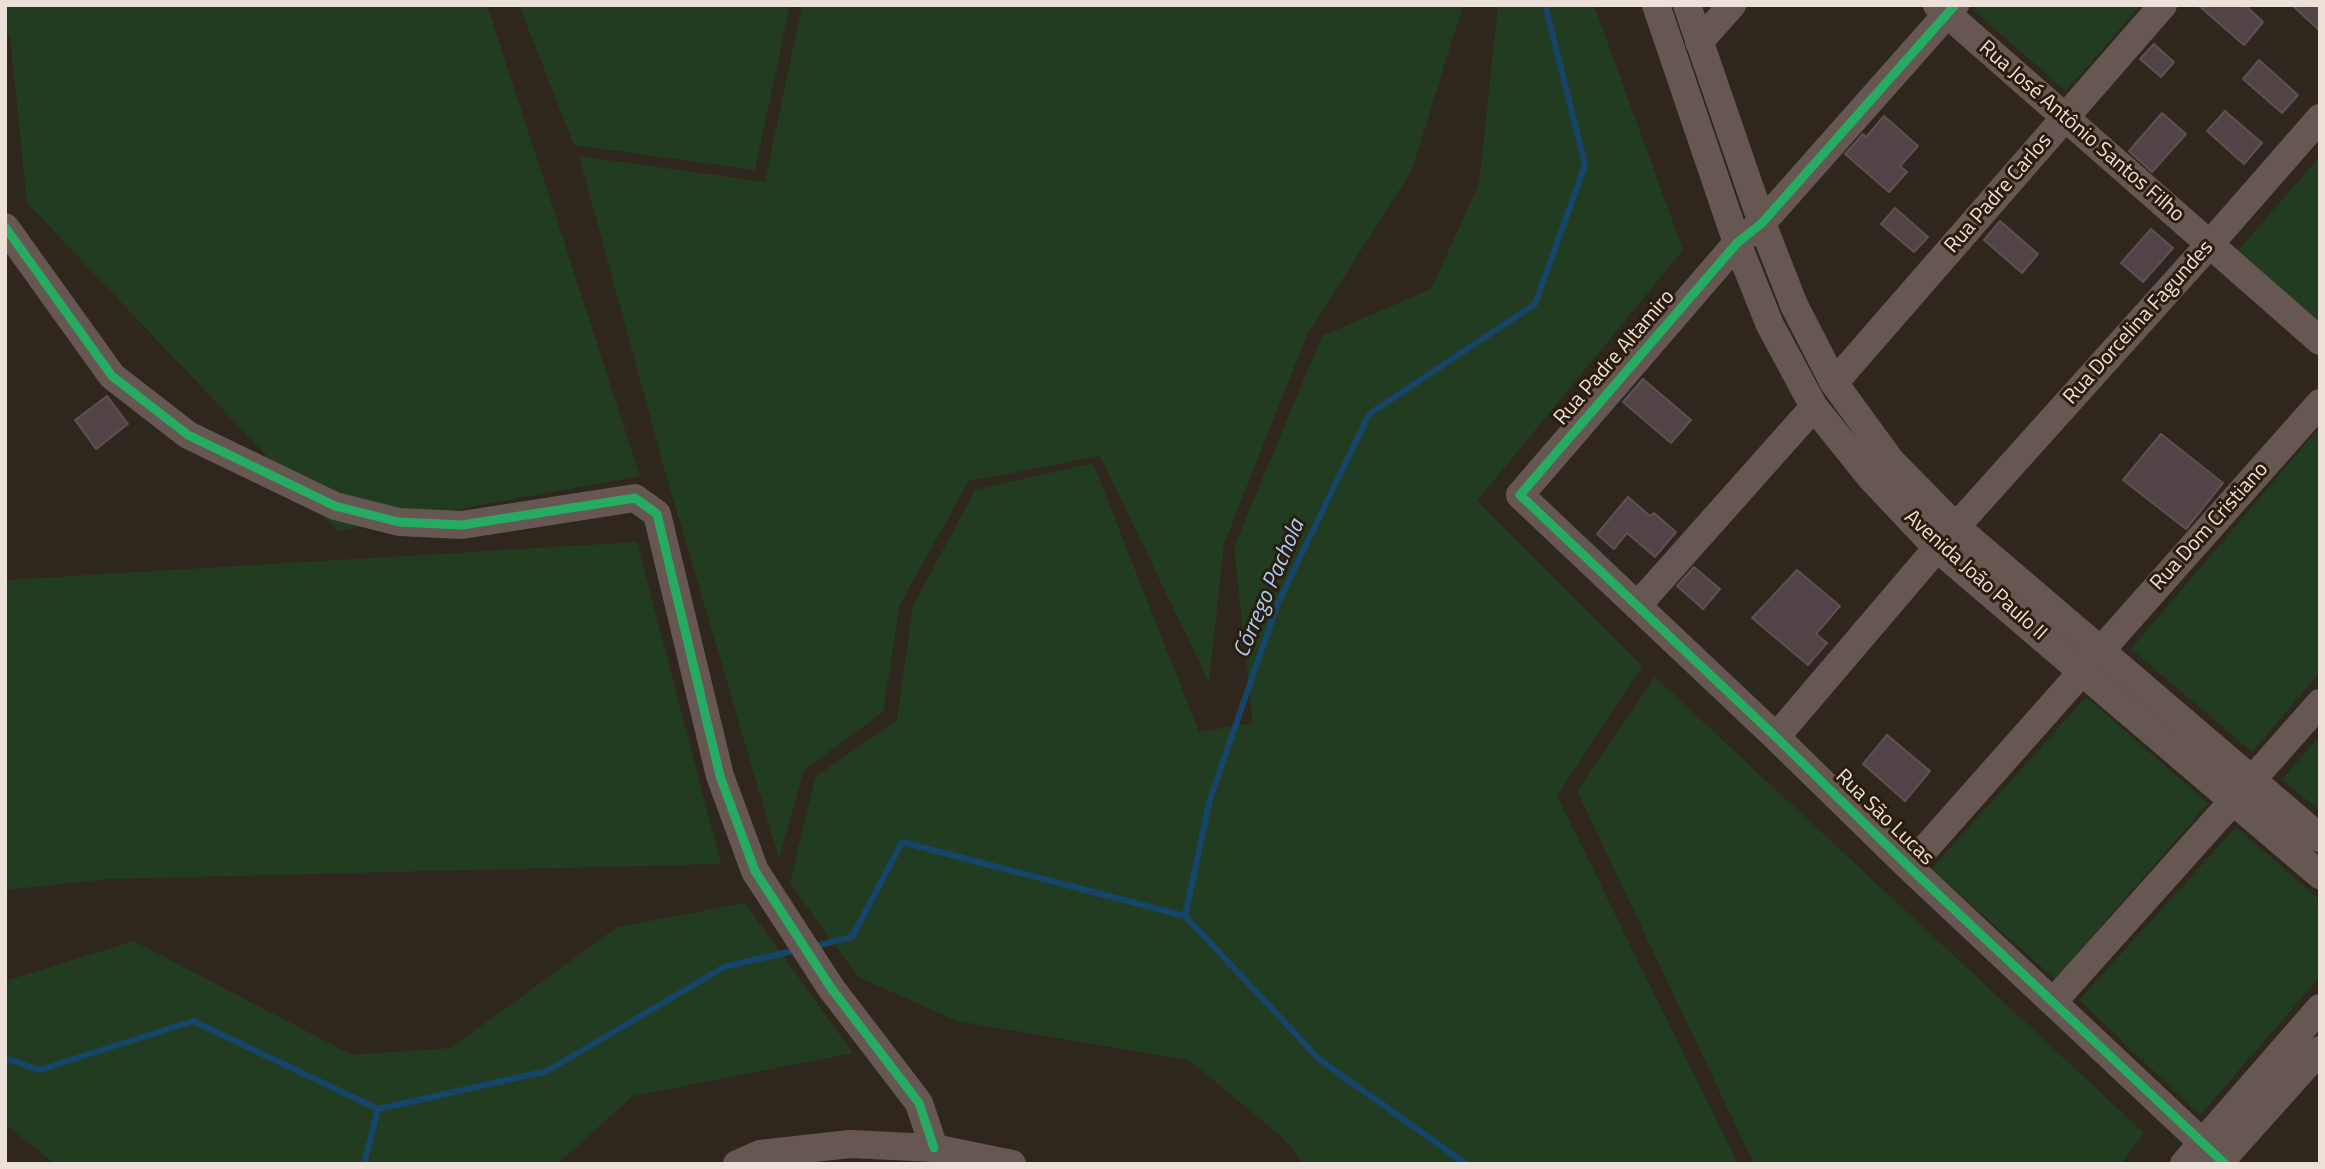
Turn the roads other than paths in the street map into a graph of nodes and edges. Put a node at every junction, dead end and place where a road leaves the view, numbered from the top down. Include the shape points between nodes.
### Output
1 (1656, 5) edge
2 (1687, 5) edge
3 (1731, 5) edge
4 (2163, 5) edge
5 (1946, 8) edge
6 (1699, 42) junction
7 (2065, 118) junction
8 (2320, 118) edge
9 (1762, 223) junction
10 (5, 227) edge
11 (1737, 243) junction
12 (2209, 245) junction
13 (2320, 341) edge
14 (1834, 383) junction
15 (2320, 403) edge
16 (1814, 407) junction
17 (1520, 495) joint
18 (1956, 527) junction
19 (1937, 548) junction
20 (1637, 606) junction
21 (2092, 661) junction
22 (2320, 703) edge
23 (1776, 737) junction
24 (2252, 780) junction
25 (2233, 801) junction
26 (2320, 838) edge
27 (1909, 867) junction
28 (2320, 874) edge
29 (2053, 1002) junction
30 (2320, 1007) edge
31 (2320, 1050) edge
32 (934, 1148) junction
33 (2210, 1159) edge
34 (737, 1164) edge
35 (1012, 1164) edge

1 - 11 street, Avenida João Paulo II
2 - 6 street, Avenida João Paulo II
3 - 6 street
4 - 7 street, Rua Padre Carlos
5 - 7 street, Rua José Antônio Santos Filho
5 - 9 street
6 - 9 street, Avenida João Paulo II
7 - 12 street, Rua José Antônio Santos Filho
7 - 14 street, Rua Padre Carlos
8 - 12 street, Rua Dorcelina Fagundes
9 - 11 street, Rua Padre Altamiro
9 - 14 street, Avenida João Paulo II via 1794,305
10 - 32 street via 112,376 188,435 335,506 400,522 462,525 635,498 657,514 720,776 755,871 831,988 919,1103
11 - 16 street, Avenida João Paulo II via 1770,325
11 - 17 street, Rua Padre Altamiro
12 - 13 street, Rua José Antônio Santos Filho
12 - 18 street, Rua Dorcelina Fagundes
14 - 18 street, Avenida João Paulo II via 1891,461
15 - 21 street, Rua Dom Cristiano
16 - 19 street, Avenida João Paulo II via 1871,478
16 - 20 street
17 - 20 street, Rua São Lucas
18 - 19 street, Rua Dorcelina Fagundes
18 - 21 street, Avenida João Paulo II
19 - 21 street, Avenida João Paulo II
19 - 23 street
20 - 23 street, Rua São Lucas
21 - 24 street, Avenida João Paulo II
21 - 25 street, Avenida João Paulo II
21 - 27 street, Rua Dom Cristiano
22 - 24 street
23 - 27 street, Rua São Lucas
24 - 26 street, Avenida João Paulo II
25 - 28 street, Avenida João Paulo II
25 - 29 street
27 - 29 street, Rua São Lucas
29 - 33 street, Rua São Lucas
30 - 33 street
31 - 33 street
32 - 34 street via 850,1144 760,1154
32 - 35 street

